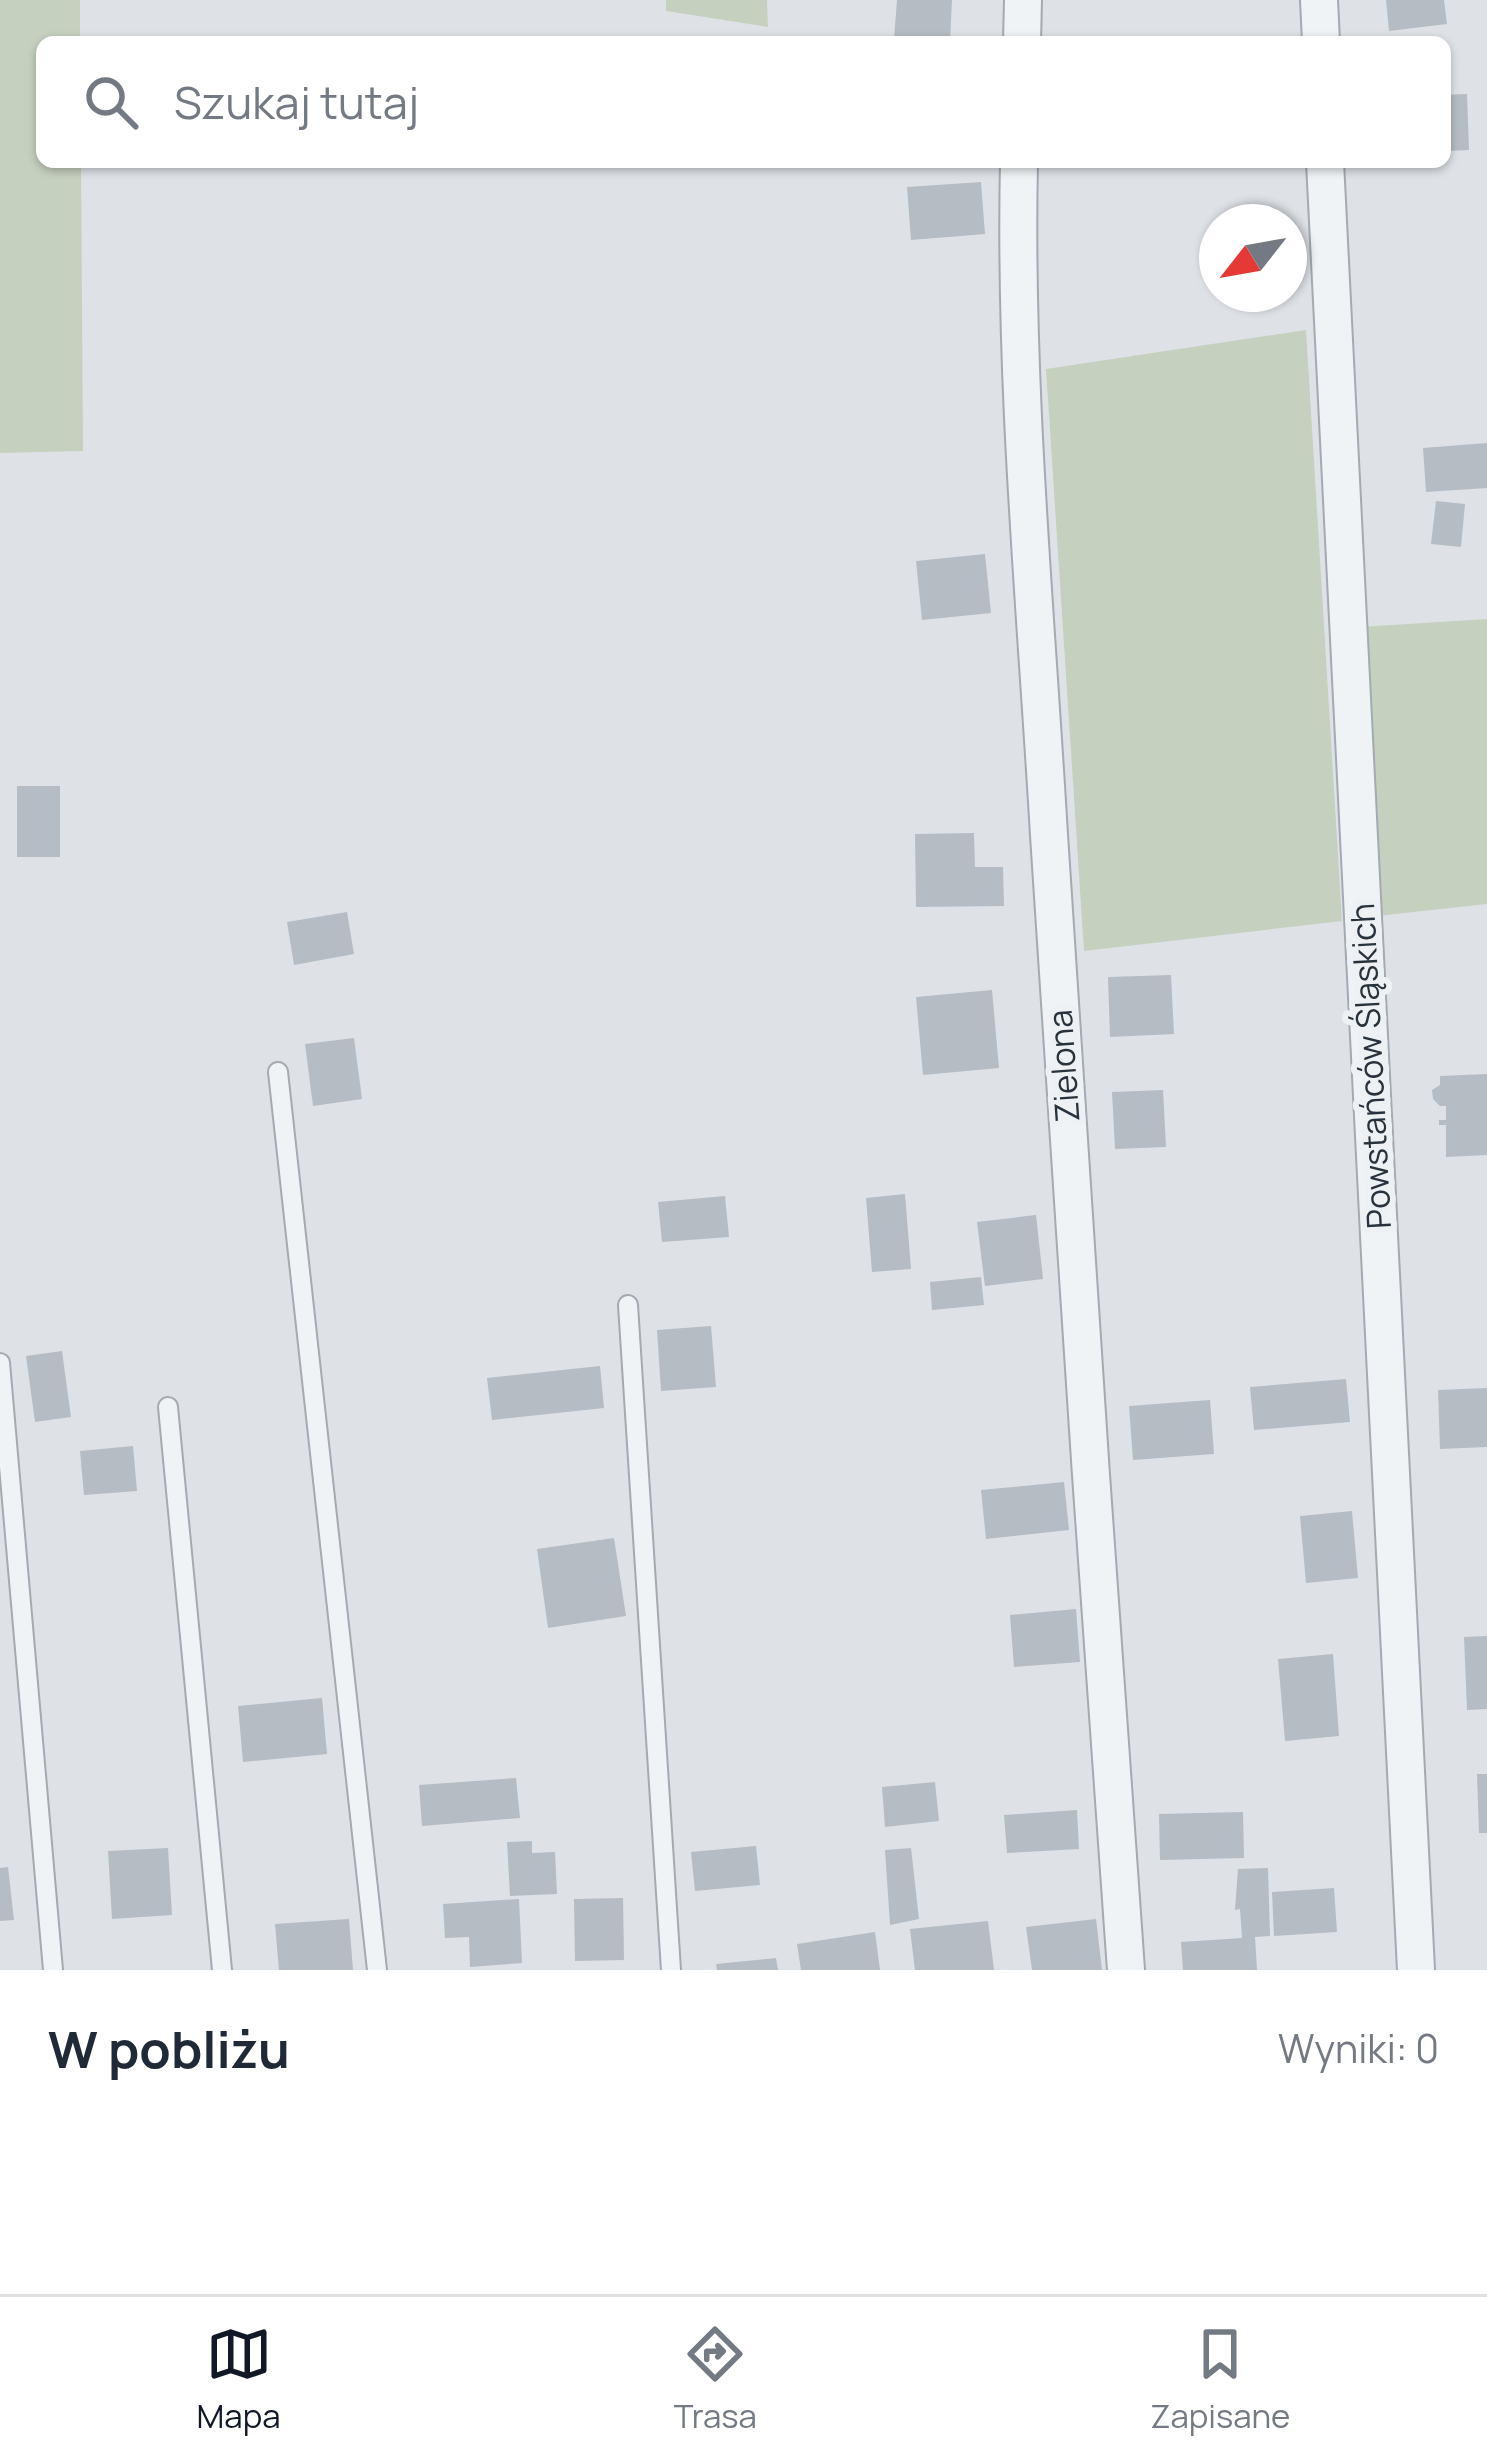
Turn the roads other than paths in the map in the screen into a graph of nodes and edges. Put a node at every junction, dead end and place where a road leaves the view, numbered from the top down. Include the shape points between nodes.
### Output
1 (1023, 0) edge
2 (1319, 0) edge
3 (1022, 36) edge
4 (1321, 36) edge
5 (1019, 168) edge
6 (1325, 168) edge
7 (278, 1072) dead end
8 (628, 1305) dead end
9 (0, 1363) edge
10 (168, 1407) dead end
11 (52, 1970) edge
12 (222, 1970) edge
13 (377, 1970) edge
14 (671, 1970) edge
15 (1126, 1970) edge
16 (1416, 1970) edge

1 - 3 street
2 - 4 street
5 - 15 street, Zielona via 1029,505
6 - 16 street, Powstańców Śląskich
7 - 13 lane
8 - 14 lane
9 - 11 lane
10 - 12 lane

